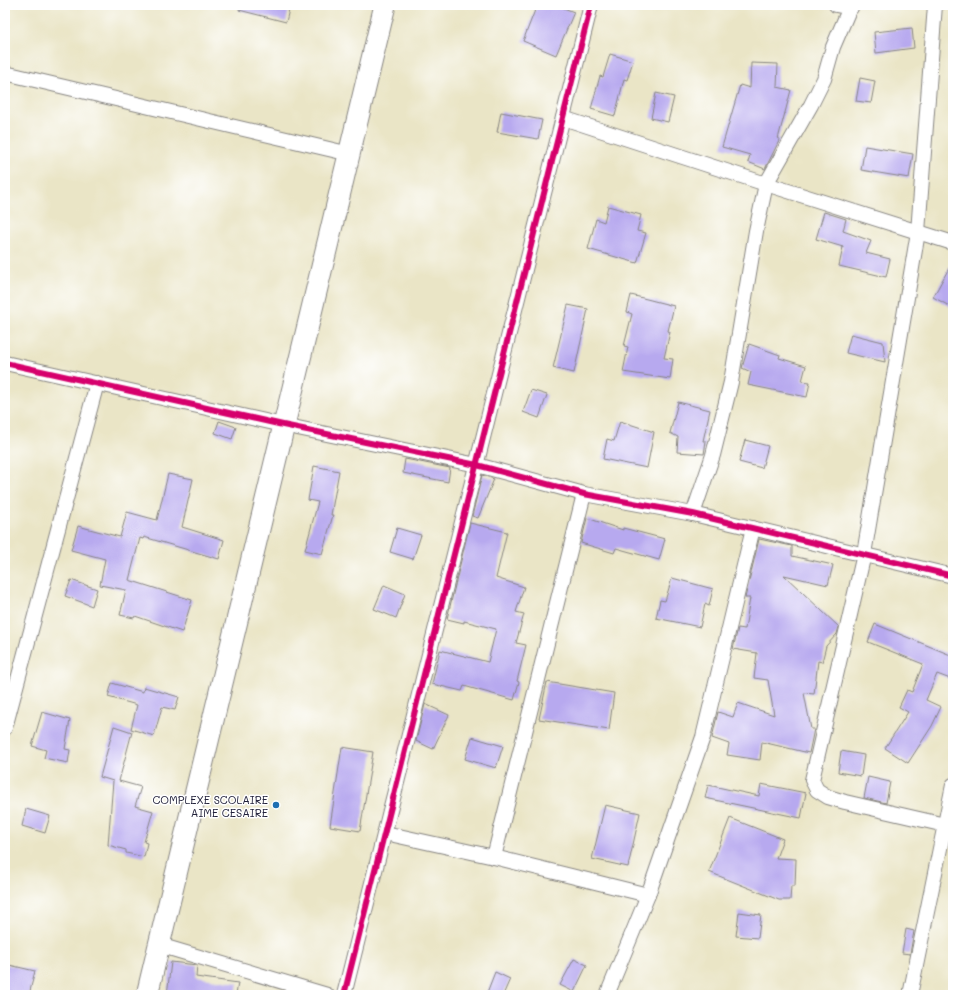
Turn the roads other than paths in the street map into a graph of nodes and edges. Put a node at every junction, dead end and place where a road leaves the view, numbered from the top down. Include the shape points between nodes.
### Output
1 (385, 5) edge
2 (591, 5) edge
3 (836, 5) edge
4 (935, 5) edge
5 (851, 6) edge
6 (5, 73) edge
7 (563, 118) junction
8 (350, 154) junction
9 (766, 184) junction
10 (918, 232) junction
11 (953, 242) edge
12 (5, 363) edge
13 (97, 383) junction
14 (283, 425) junction
15 (477, 465) junction
16 (584, 494) junction
17 (693, 514) junction
18 (753, 528) junction
19 (864, 554) junction
20 (953, 576) edge
21 (5, 728) edge
22 (953, 785) edge
23 (945, 825) junction
24 (385, 833) junction
25 (494, 857) junction
26 (648, 895) junction
27 (159, 945) junction
28 (147, 995) edge
29 (327, 995) edge
30 (344, 995) edge
31 (607, 995) edge
32 (910, 995) edge

1 - 8 main road
2 - 7 street
3 - 5 street
4 - 10 street
5 - 9 street via 833,47 824,79
6 - 8 street
7 - 9 street
7 - 15 street
8 - 14 main road
9 - 10 street
9 - 17 street via 731,382 713,455
10 - 11 street
10 - 19 street
12 - 13 street
13 - 14 street
13 - 21 street
14 - 15 street
14 - 27 main road
15 - 16 street
15 - 24 street
16 - 17 street
16 - 25 street
17 - 18 street
18 - 19 street
18 - 26 street via 703,737
19 - 20 street
19 - 23 street via 812,780 817,790 828,797
22 - 23 street
23 - 32 street
24 - 25 street
24 - 30 street
25 - 26 street
26 - 31 street
27 - 28 main road
27 - 29 street

